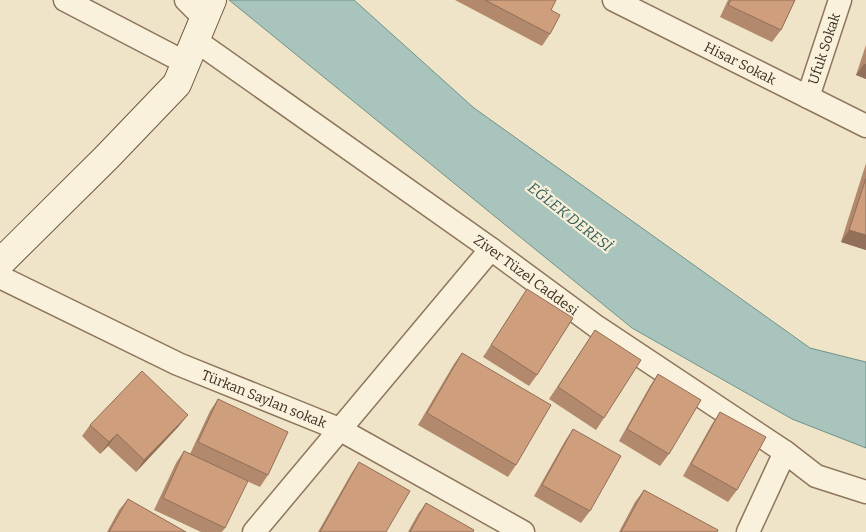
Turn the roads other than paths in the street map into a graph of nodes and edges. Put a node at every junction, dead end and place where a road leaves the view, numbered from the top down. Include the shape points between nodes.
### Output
1 (65, 0) edge
2 (614, 0) edge
3 (840, 0) edge
4 (199, 21) edge
5 (808, 97) junction
6 (866, 126) edge
7 (491, 249) junction
8 (0, 263) edge
9 (0, 277) edge
10 (339, 428) junction
11 (785, 452) junction
12 (866, 492) edge
13 (254, 532) edge
14 (522, 532) edge
15 (748, 532) edge

1 - 4 street, Ziver Tüzel Caddesi
2 - 5 street, Hisar Sokak
3 - 5 street, Ufuk Sokak
4 - 7 street, Ziver Tüzel Caddesi
4 - 8 street via 177,84
5 - 6 street, Hisar Sokak
7 - 10 street
7 - 11 street, Ziver Tüzel Caddesi via 597,327
9 - 10 street, Türkan Saylan sokak via 178,364
10 - 13 street
10 - 14 street, Türkan Saylan sokak
11 - 12 street, Ziver Tüzel Caddesi via 816,476
11 - 15 street

